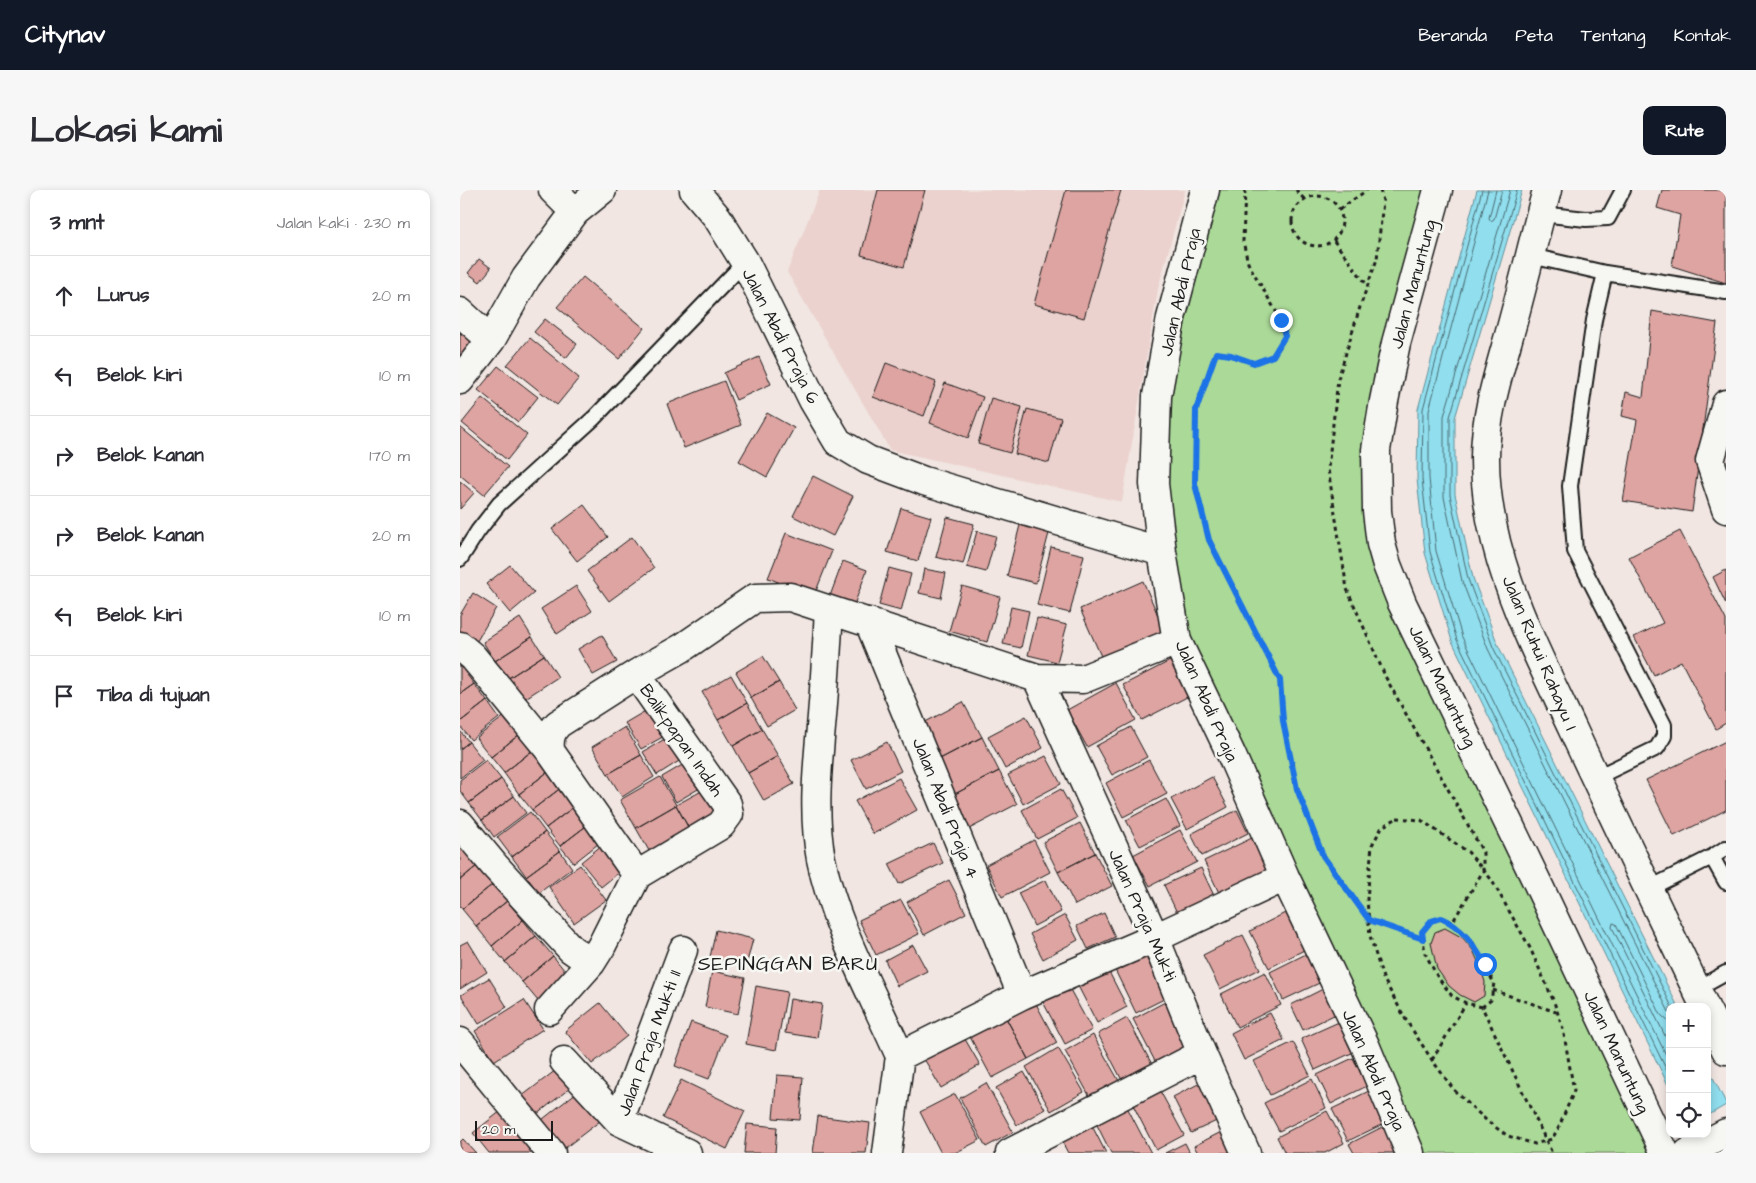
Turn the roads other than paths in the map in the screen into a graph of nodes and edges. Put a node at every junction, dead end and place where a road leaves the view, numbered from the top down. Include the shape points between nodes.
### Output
1 (553, 190) edge
2 (602, 190) edge
3 (694, 190) edge
4 (1205, 190) edge
5 (1438, 190) edge
6 (1623, 190) edge
7 (1544, 202) edge
8 (717, 206) edge
9 (575, 212) junction
10 (742, 256) junction
11 (1531, 256) junction
12 (1605, 273) junction
13 (1726, 292) edge
14 (460, 312) edge
15 (491, 340) junction
16 (460, 380) edge
17 (1726, 404) edge
18 (1725, 508) edge
19 (1162, 552) junction
20 (460, 560) edge
21 (829, 610) junction
22 (869, 622) junction
23 (1177, 641) junction
24 (460, 646) edge
25 (636, 674) junction
26 (1037, 678) junction
27 (550, 751) junction
28 (1595, 778) junction
29 (460, 824) edge
30 (1726, 848) edge
31 (1712, 857) junction
32 (637, 875) junction
33 (1285, 877) junction
34 (1726, 882) edge
35 (1648, 889) junction
36 (1155, 938) junction
37 (683, 950) dead end
38 (591, 963) junction
39 (1726, 974) edge
40 (1022, 994) junction
41 (1703, 1002) edge
42 (549, 1010) dead end
43 (460, 1042) edge
44 (1726, 1050) edge
45 (1202, 1054) junction
46 (900, 1056) junction
47 (564, 1062) dead end
48 (619, 1121) junction
49 (1726, 1133) edge
50 (1691, 1152) edge
51 (551, 1153) edge
52 (687, 1153) edge
53 (887, 1153) edge
54 (1010, 1153) edge
55 (1246, 1153) edge
56 (1410, 1153) edge
57 (1665, 1153) edge

1 - 9 street
2 - 9 street
3 - 8 street
4 - 19 street, Jalan Abdi Praja via 1171,318 1157,396 1154,484
5 - 57 street, Jalan Manuntung via 1396,344 1376,450 1381,544 1402,603
6 - 7 lane via 1608,218 1586,219
7 - 11 street, Jalan Ruhui Rahayu I
8 - 10 street
9 - 15 street via 526,278
10 - 19 street, Jalan Abdi Praja 6 via 813,400 838,442 868,460 924,481
10 - 20 lane, Jalan Abdi Praja 6 via 594,418 499,504
11 - 12 lane
11 - 28 street, Jalan Ruhui Rahayu I via 1489,408 1485,458 1488,492 1494,537 1506,578
12 - 13 lane
12 - 28 lane via 1594,320 1570,486 1575,551 1664,725 1664,736 1656,748
14 - 15 street
15 - 16 street
17 - 18 street via 1710,461
19 - 23 street, Jalan Abdi Praja
21 - 22 street
21 - 25 street, Balikpapan Indah via 790,597 755,598 682,648
21 - 46 street via 816,814 821,859 860,969
22 - 26 street
22 - 40 street, Jalan Abdi Praja 4
23 - 26 street via 1082,679
23 - 33 street, Jalan Abdi Praja
24 - 27 street via 473,657
25 - 27 street, Balikpapan Indah via 558,724 549,740
25 - 32 street, Balikpapan Indah via 727,804 729,814 721,825
26 - 36 street, Jalan Praja Mukti
27 - 32 street
28 - 35 street, Jalan Ruhui Rahayu I
29 - 38 street via 571,949
30 - 31 lane
31 - 34 lane
31 - 35 lane
32 - 38 street
33 - 36 street
33 - 56 street, Jalan Abdi Praja via 1365,1045
35 - 41 street, Jalan Ruhui Rahayu I
36 - 40 street
36 - 45 street, Jalan Praja Mukti
37 - 48 street, Jalan Praja Mukti 11
38 - 42 street
39 - 41 lane
40 - 46 street
41 - 44 street, Jalan Ruhui Rahayu I
43 - 51 street
45 - 54 street
45 - 55 street, Jalan Praja Mukti
46 - 53 street
47 - 48 street
48 - 52 street, Jalan Praja Mukti 11
49 - 50 street

